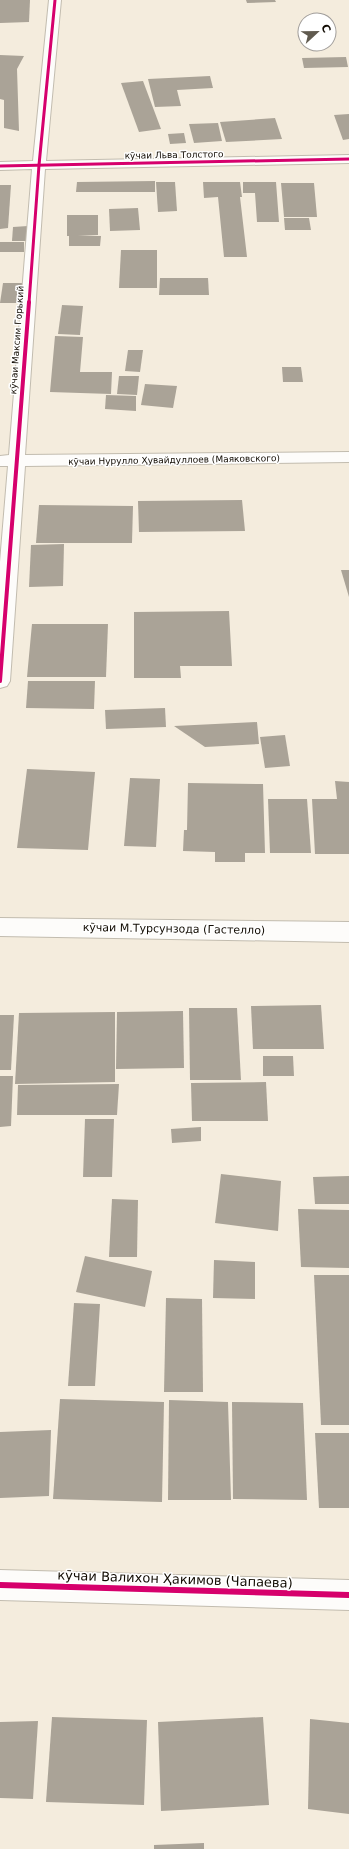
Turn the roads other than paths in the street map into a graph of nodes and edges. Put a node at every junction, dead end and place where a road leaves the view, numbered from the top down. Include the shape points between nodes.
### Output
1 (54, 0) edge
2 (349, 160) edge
3 (39, 165) junction
4 (0, 166) edge
5 (349, 457) edge
6 (8, 462) edge
7 (0, 681) edge
8 (0, 927) edge
9 (349, 932) edge
10 (0, 1585) edge
11 (349, 1595) edge

1 - 3 street, кӯчаи Максим Горький
2 - 3 street, кӯчаи Льва Толстого
3 - 4 street, кӯчаи Льва Толстого
3 - 6 street, кӯчаи Максим Горький
5 - 6 street, кӯчаи Нурулло Ҳувайдуллоев (Маяковского)
6 - 7 street, кӯчаи Максим Горький
8 - 9 street, кӯчаи М.Турсунзода (Гастелло)
10 - 11 street, кӯчаи Валихон Ҳакимов (Чапаева)

